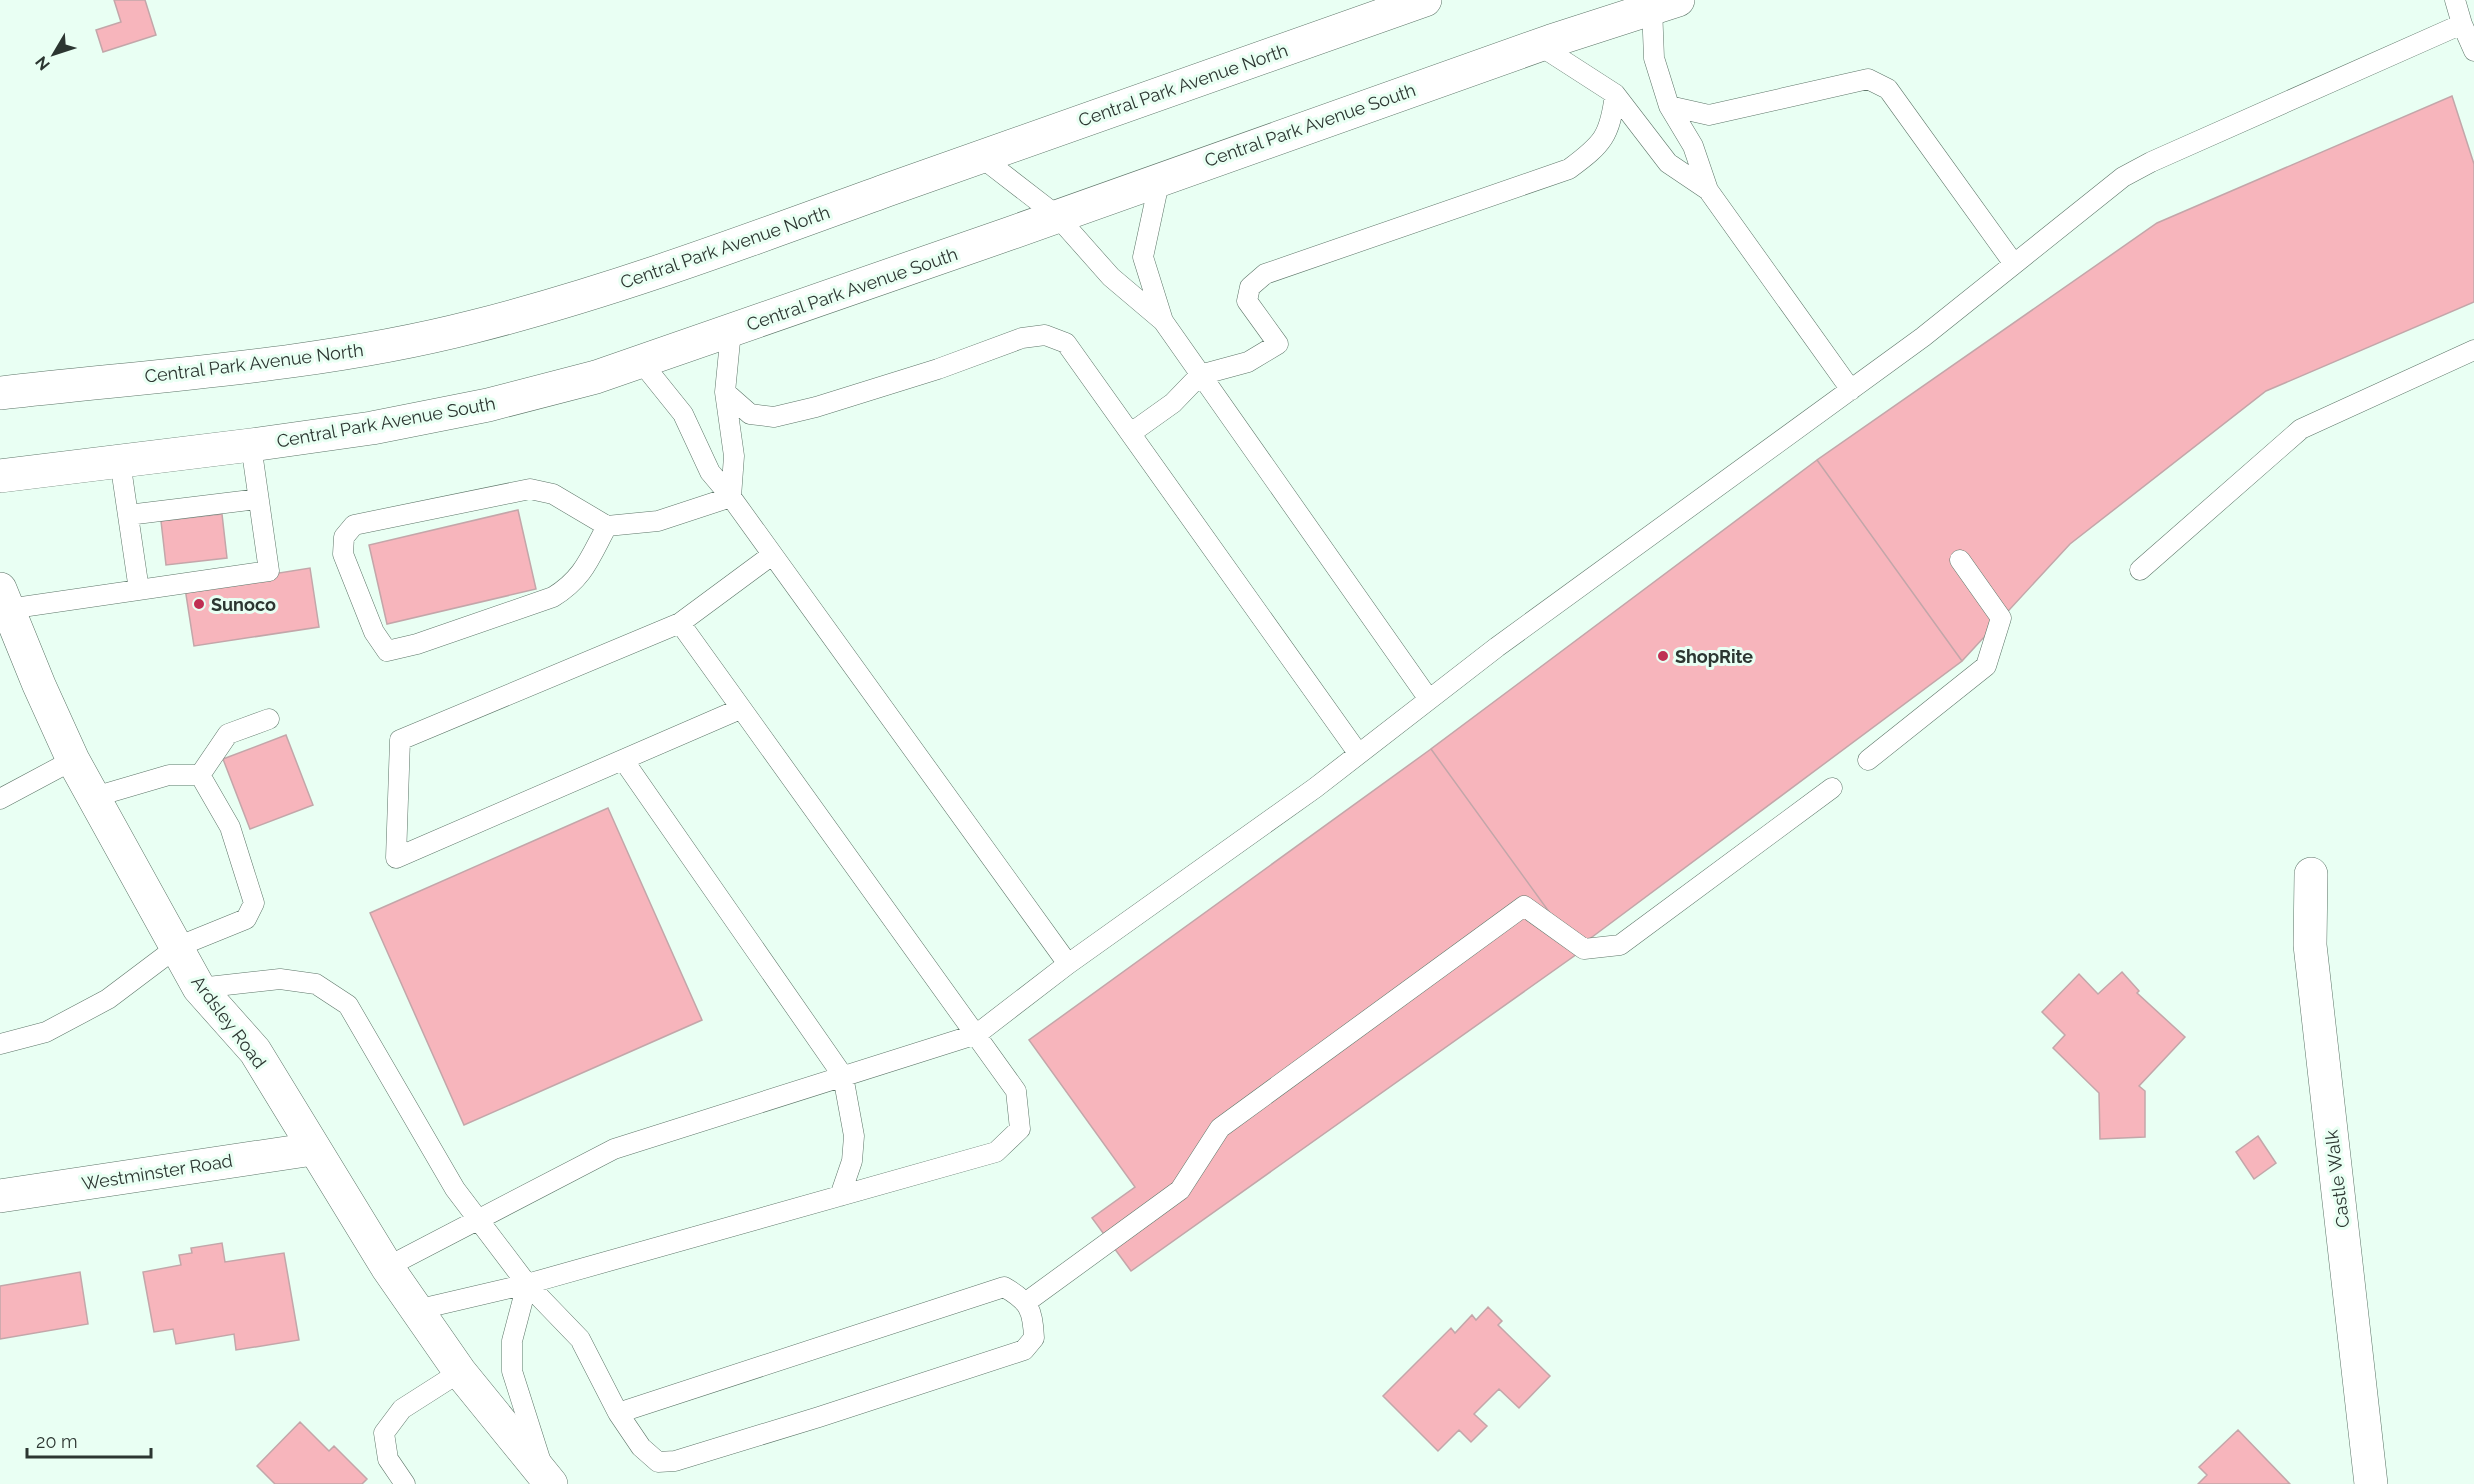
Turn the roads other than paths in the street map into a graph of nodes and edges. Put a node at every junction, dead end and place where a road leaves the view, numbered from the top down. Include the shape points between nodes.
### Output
1 (1425, 0) edge
2 (2456, 0) edge
3 (1662, 2) edge
4 (2462, 24) junction
5 (1539, 45) junction
6 (2474, 51) edge
7 (1615, 94) junction
8 (1668, 106) junction
9 (981, 157) junction
10 (1160, 178) junction
11 (1708, 190) junction
12 (1056, 215) junction
13 (2014, 264) junction
14 (1162, 321) junction
15 (731, 331) junction
16 (2474, 350) edge
17 (642, 363) junction
18 (1200, 375) junction
19 (1851, 390) junction
20 (725, 392) junction
21 (0, 393) edge
22 (1131, 433) junction
23 (251, 446) junction
24 (120, 461) junction
25 (0, 476) edge
26 (731, 497) junction
27 (258, 499) junction
28 (128, 515) junction
29 (607, 526) junction
30 (772, 555) junction
31 (1960, 560) dead end
32 (2140, 570) dead end
33 (139, 590) junction
34 (4, 599) edge
35 (680, 623) junction
36 (1428, 698) junction
37 (740, 709) junction
38 (268, 719) dead end
39 (1358, 753) junction
40 (74, 760) junction
41 (1868, 760) dead end
42 (624, 761) junction
43 (200, 776) junction
44 (1832, 788) dead end
45 (94, 797) junction
46 (0, 799) edge
47 (2312, 874) dead end
48 (177, 948) junction
49 (1068, 964) junction
50 (199, 988) junction
51 (976, 1034) junction
52 (0, 1044) edge
53 (843, 1076) junction
54 (313, 1149) junction
55 (0, 1196) edge
56 (840, 1196) junction
57 (480, 1220) junction
58 (387, 1266) junction
59 (527, 1284) junction
60 (1025, 1303) junction
61 (416, 1310) junction
62 (460, 1372) junction
63 (618, 1413) junction
64 (549, 1481) edge
65 (405, 1484) edge
66 (2371, 1484) edge

1 - 9 main road, Central Park Avenue North
2 - 4 lane
3 - 5 main road, Central Park Avenue South
3 - 8 lane via 1654,58
4 - 6 lane
4 - 13 lane via 2141,166
5 - 7 lane
5 - 10 main road, Central Park Avenue South
7 - 11 lane via 1668,163
7 - 18 lane via 1612,122 1603,138 1594,151 1569,169 1265,274 1250,287 1247,301 1278,344 1248,362
8 - 11 lane via 1693,146
8 - 13 lane via 1709,115 1868,79 1888,89
9 - 12 lane
9 - 21 main road, Central Park Avenue North via 604,290 470,328 359,350
10 - 12 main road, Central Park Avenue South
10 - 14 lane via 1143,257
11 - 19 lane
12 - 14 lane via 1111,277
12 - 15 main road, Central Park Avenue South
13 - 19 lane
14 - 18 lane
15 - 17 main road, Central Park Avenue South
15 - 20 lane
16 - 32 lane via 2301,429
17 - 23 main road, Central Park Avenue South via 488,405
17 - 26 lane via 683,414 710,472
18 - 22 lane via 1173,403
18 - 36 lane
19 - 36 lane
20 - 22 lane via 750,414 774,417 938,369 1022,338 1045,335 1066,343
20 - 26 lane via 734,456
22 - 39 lane
23 - 24 main road, Central Park Avenue South
23 - 27 lane
24 - 25 main road, Central Park Avenue South
24 - 28 lane
26 - 29 lane via 658,521
26 - 30 lane
27 - 28 lane
27 - 33 lane via 269,571
28 - 33 lane
29 - 29 lane via 553,494 530,489 354,525 344,537 343,554 374,632 387,651 553,597 581,573
30 - 35 lane
30 - 49 lane
31 - 41 lane via 2001,618 1986,666
33 - 34 lane
34 - 40 main road, Ardsley Road
35 - 37 lane
35 - 42 lane via 400,740 396,858
36 - 39 lane
37 - 42 lane
37 - 51 lane
38 - 43 lane via 228,734
39 - 49 lane via 1315,788
40 - 45 main road, Ardsley Road
40 - 46 lane
42 - 53 lane
43 - 45 lane via 169,775
43 - 48 lane via 230,827 254,903 246,918
44 - 60 lane via 1620,945 1584,949 1524,906 1220,1128 1180,1190
45 - 48 main road, Ardsley Road
47 - 66 main road, Castle Walk via 2310,945
48 - 50 main road, Ardsley Road
48 - 52 lane via 108,999 46,1032
49 - 51 lane
50 - 54 main road, Ardsley Road via 255,1052
50 - 57 lane via 280,979 316,984 348,1005 454,1189
51 - 53 lane
51 - 56 lane via 1016,1091 1020,1129 996,1152
53 - 56 lane via 854,1136 852,1161
53 - 57 lane via 614,1149
54 - 55 main road, Westminster Road
54 - 58 main road, Ardsley Road
56 - 59 lane
57 - 58 lane
57 - 59 lane
58 - 61 main road, Ardsley Road
59 - 61 lane
59 - 63 lane via 580,1339
59 - 64 lane via 512,1341 512,1371
60 - 63 lane via 1004,1287
60 - 63 lane via 1033,1316 1034,1338 1024,1350 675,1461 658,1462 641,1447
61 - 62 main road, Ardsley Road
62 - 64 main road, Ardsley Road
62 - 65 lane via 402,1409 384,1433 388,1459

